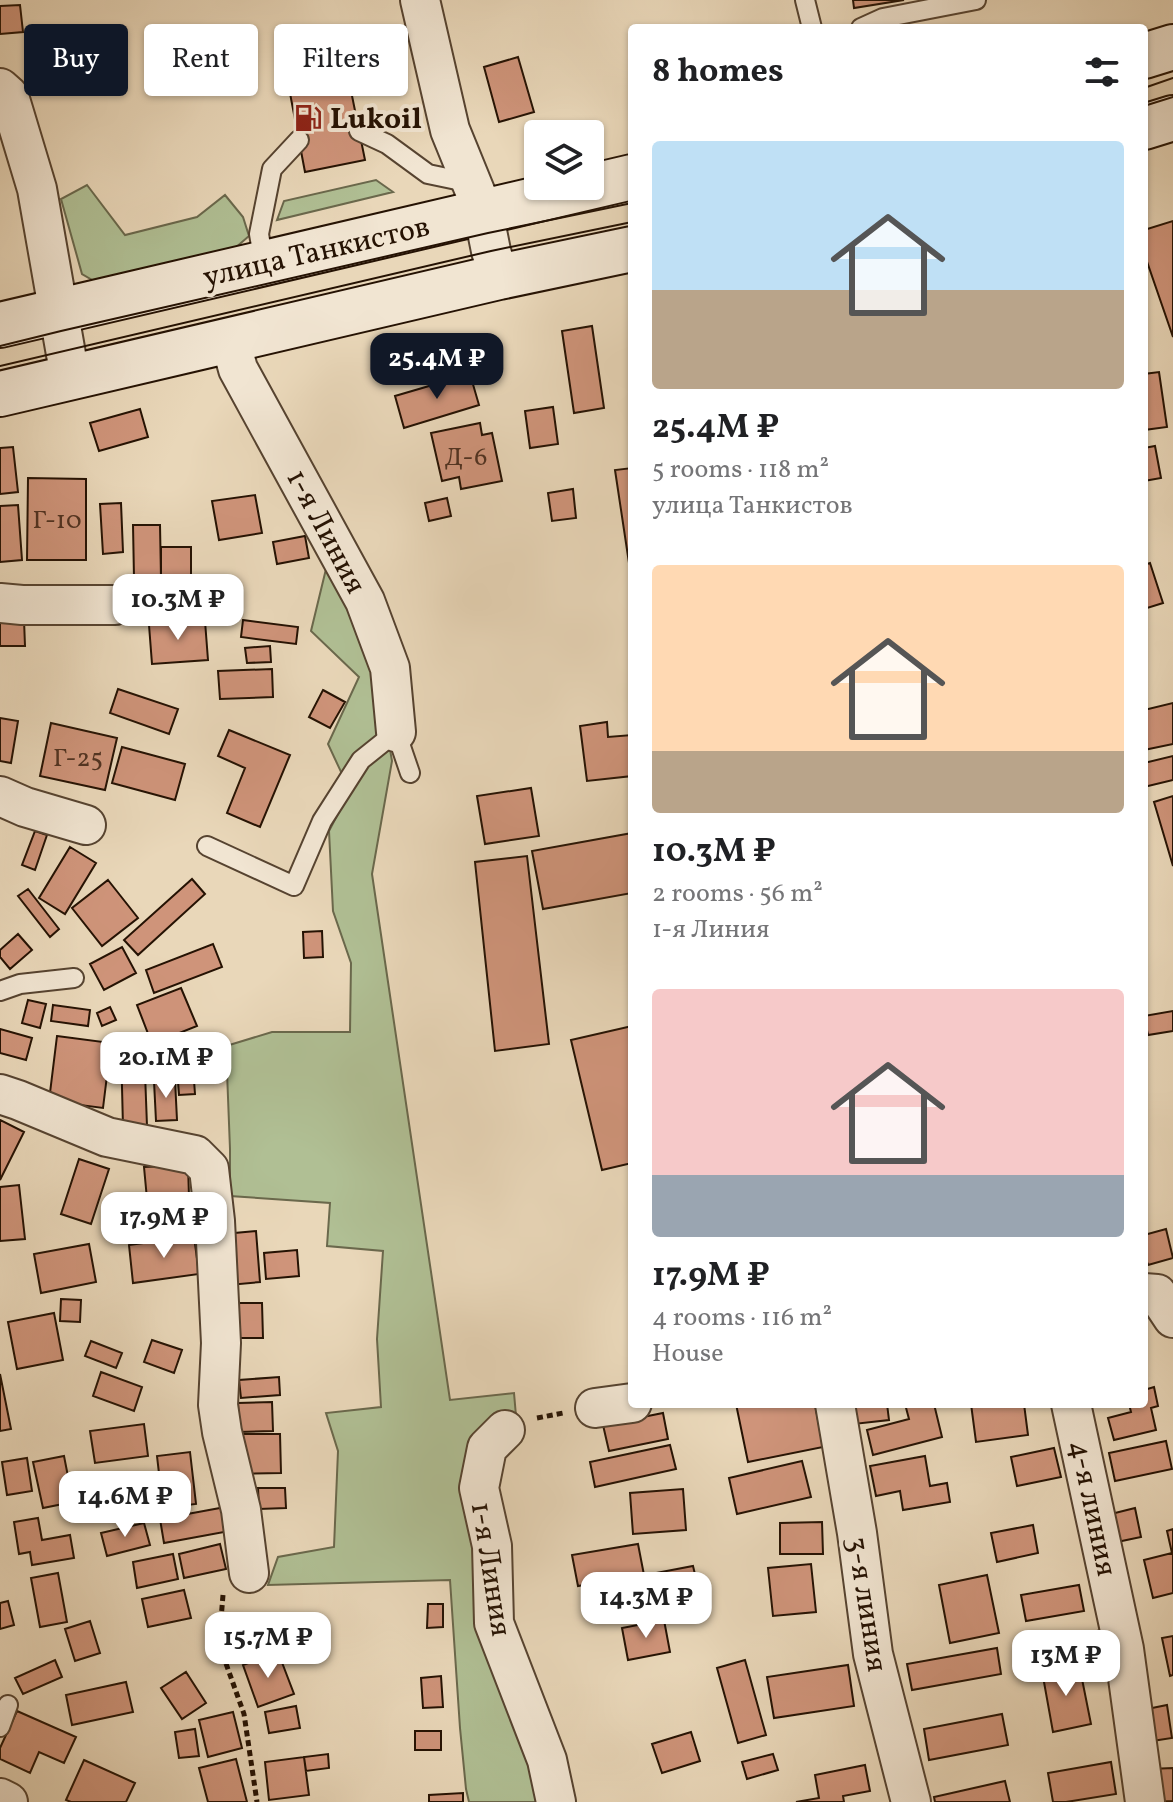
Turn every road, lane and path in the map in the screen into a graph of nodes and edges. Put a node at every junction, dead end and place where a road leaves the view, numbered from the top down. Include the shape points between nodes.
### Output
1 (420, 0) edge
2 (805, 0) edge
3 (976, 0) edge
4 (811, 24) edge
5 (870, 24) edge
6 (1173, 47) edge
7 (1148, 55) edge
8 (0, 88) edge
9 (1173, 118) edge
10 (1148, 126) edge
11 (359, 131) dead end
12 (299, 140) dead end
13 (628, 178) edge
14 (477, 197) junction
15 (628, 250) edge
16 (264, 263) junction
17 (499, 277) junction
18 (58, 311) junction
19 (0, 325) edge
20 (230, 340) junction
21 (70, 377) junction
22 (0, 394) edge
23 (0, 603) edge
24 (115, 605) dead end
25 (396, 732) junction
26 (410, 773) dead end
27 (0, 796) edge
28 (86, 825) dead end
29 (207, 846) dead end
30 (74, 978) dead end
31 (0, 991) edge
32 (0, 1094) edge
33 (614, 1406) edge
34 (836, 1408) edge
35 (1072, 1408) edge
36 (505, 1430) joint
37 (249, 1573) joint
38 (8, 1705) dead end
39 (0, 1727) edge
40 (0, 1798) edge
41 (8, 1802) edge
42 (257, 1802) edge
43 (556, 1802) edge
44 (911, 1802) edge
45 (1145, 1802) edge

1 - 14 street via 450,130
2 - 4 lane
3 - 5 lane
6 - 7 main road
8 - 18 street via 9,96 37,189
9 - 10 main road
11 - 14 lane
12 - 16 lane via 272,169 259,234
13 - 14 main road, улица Танкистов
14 - 16 main road, улица Танкистов
14 - 17 street
15 - 17 main road
16 - 18 main road, улица Танкистов
17 - 20 main road
18 - 19 main road, улица Танкистов
18 - 21 street
20 - 21 main road
20 - 25 street, 1-я Линия via 238,369 365,601 390,668
21 - 22 main road
23 - 24 street
25 - 26 lane
25 - 29 lane via 361,760 322,821 294,886
27 - 28 street
30 - 31 lane
32 - 37 street via 107,1137 195,1155 209,1169 221,1343 218,1405
33 - 36 path via 541,1416
34 - 44 street, 3-я линия via 873,1654
35 - 45 street, 4-я линия via 1124,1649
36 - 43 street, 1-я Линия via 487,1448 479,1488 492,1546 494,1623 547,1760
37 - 42 path via 235,1577 223,1592 219,1644 244,1714
38 - 39 lane
40 - 41 street

